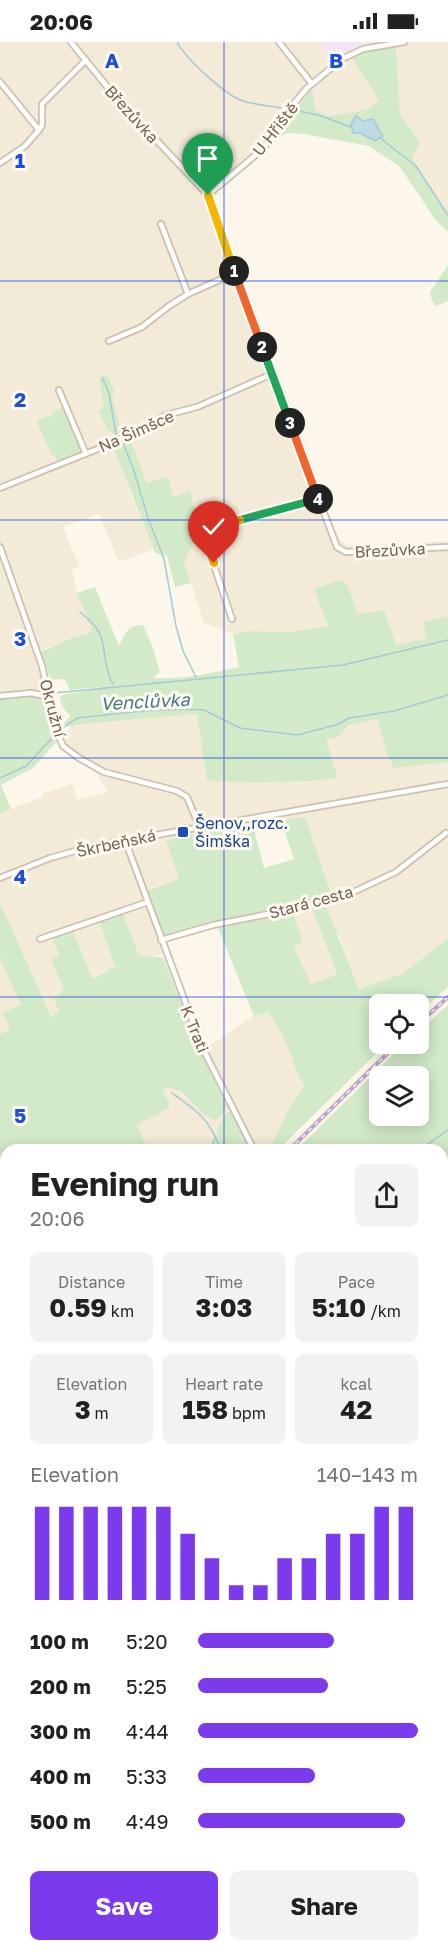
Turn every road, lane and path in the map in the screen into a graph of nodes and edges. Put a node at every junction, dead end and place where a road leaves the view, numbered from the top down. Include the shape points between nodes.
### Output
1 (71, 42) edge
2 (279, 42) edge
3 (404, 42) edge
4 (86, 60) junction
5 (0, 82) edge
6 (312, 84) junction
7 (39, 130) junction
8 (0, 163) edge
9 (208, 195) junction
10 (161, 224) dead end
11 (235, 273) junction
12 (188, 294) junction
13 (109, 341) dead end
14 (272, 374) junction
15 (59, 390) dead end
16 (86, 453) junction
17 (0, 488) edge
18 (318, 500) junction
19 (0, 547) edge
20 (448, 547) edge
21 (232, 619) dead end
22 (0, 696) edge
23 (51, 697) junction
24 (448, 784) edge
25 (199, 826) junction
26 (446, 833) dead end
27 (125, 840) junction
28 (0, 878) edge
29 (148, 903) junction
30 (40, 939) dead end
31 (161, 940) junction
32 (251, 1144) edge

1 - 4 street, Březůvka
2 - 6 street
3 - 6 street, U Hřiště via 357,51
4 - 7 street via 42,104
4 - 9 street, Březůvka
5 - 7 street
6 - 9 street, U Hřiště via 291,107 268,143
7 - 8 street via 25,146
9 - 11 street, Březůvka
10 - 12 street
11 - 12 street
11 - 14 street, Březůvka
12 - 13 street via 142,327
14 - 16 street, Na Šimšce via 166,415
14 - 18 street, Březůvka
15 - 16 street
16 - 17 street, Na Šimšce
18 - 20 street, Březůvka via 334,542 346,552
18 - 21 street via 202,530
19 - 23 street, Okružní
22 - 23 street via 31,693
23 - 25 street, Okružní via 63,746 104,772 188,797
24 - 25 street, Škrbeňská
25 - 27 street, Škrbeňská
26 - 31 street, Stará cesta via 396,872 347,894
27 - 28 street, Škrbeňská via 50,858
27 - 29 street, K Trati
29 - 30 street
29 - 31 street, K Trati
31 - 32 street, K Trati via 202,1047

